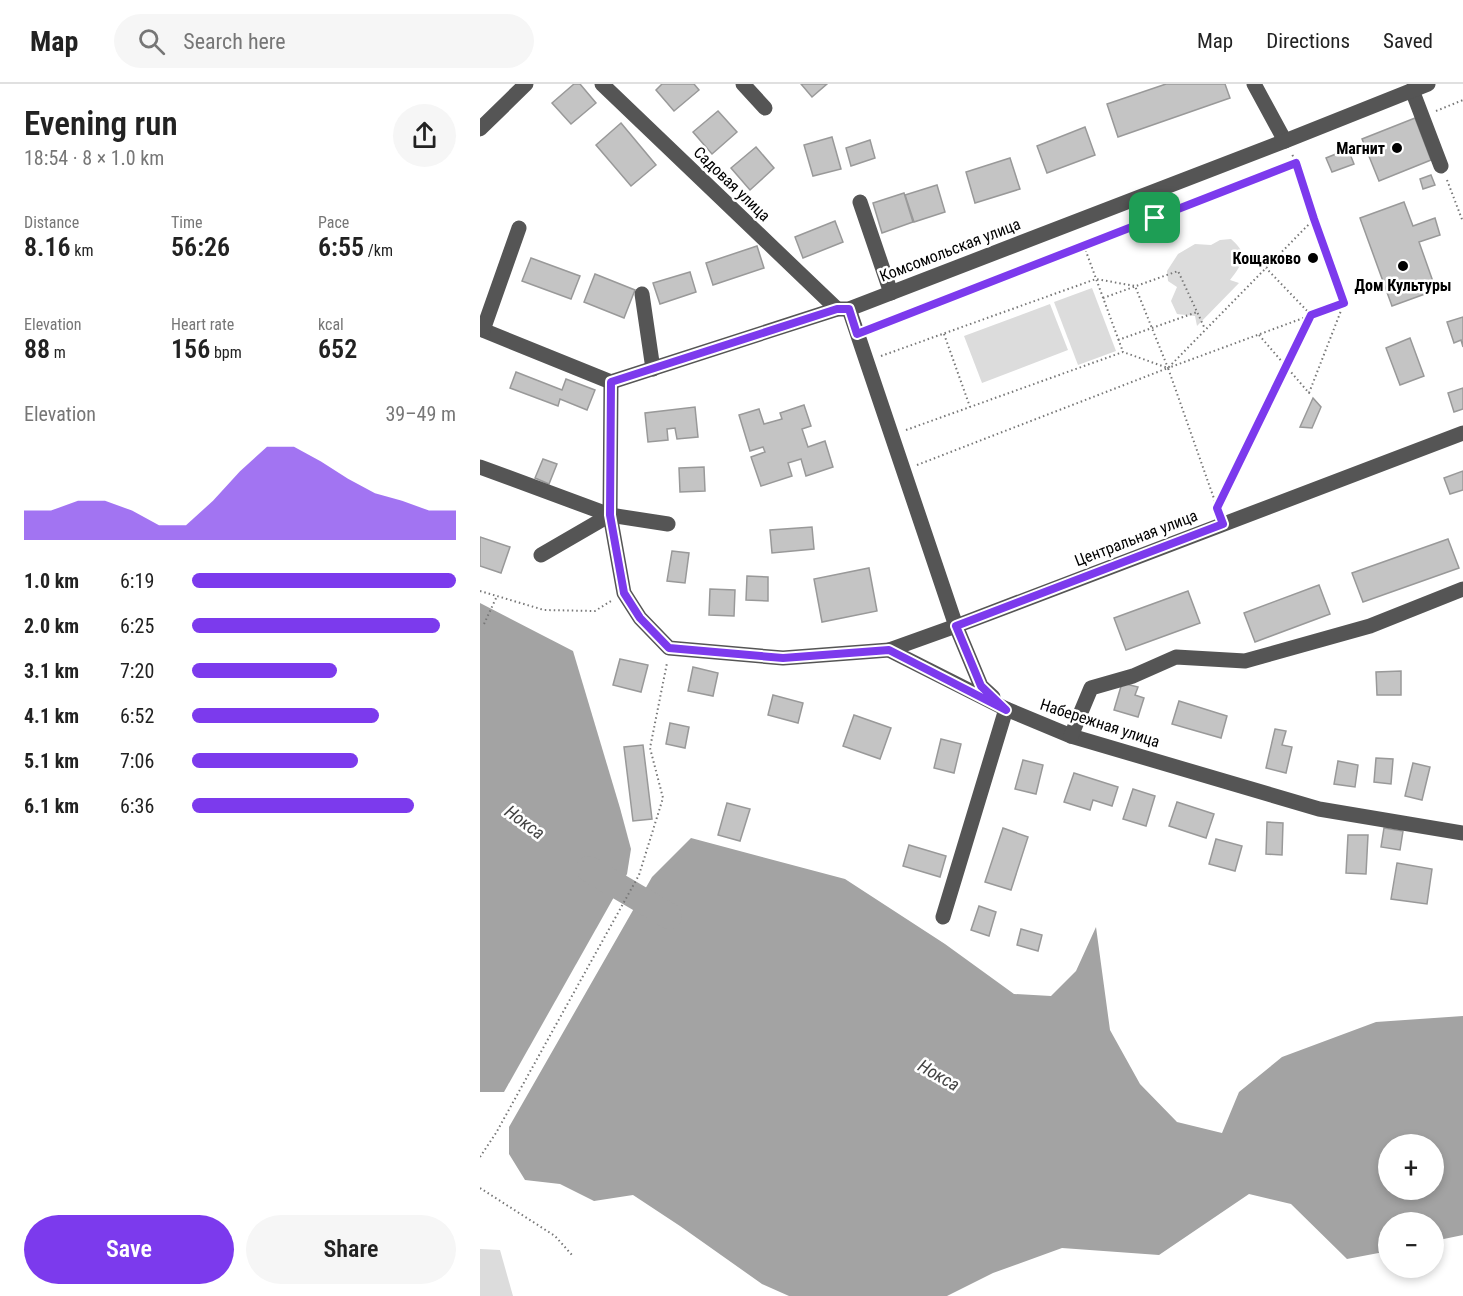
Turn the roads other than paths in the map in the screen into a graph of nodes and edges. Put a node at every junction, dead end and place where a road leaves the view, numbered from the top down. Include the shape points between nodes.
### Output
1 (526, 84) edge
2 (602, 84) edge
3 (743, 84) edge
4 (1254, 84) edge
5 (1420, 86) edge
6 (765, 108) dead end
7 (480, 129) edge
8 (1285, 141) junction
9 (1441, 166) road end
10 (860, 202) dead end
11 (519, 228) dead end
12 (891, 292) junction
13 (642, 294) dead end
14 (843, 309) junction
15 (481, 330) edge
16 (653, 369) junction
17 (611, 382) junction
18 (1463, 433) edge
19 (480, 466) edge
20 (610, 515) junction
21 (668, 524) dead end
22 (541, 555) dead end
23 (1463, 589) edge
24 (956, 626) junction
25 (889, 650) junction
26 (1006, 710) junction
27 (1071, 736) junction
28 (1463, 833) edge
29 (943, 917) dead end

1 - 7 street
2 - 14 street, Садовая улица
3 - 6 street
4 - 8 street
5 - 8 street, Комсомольская улица
5 - 9 street via 1422,116
8 - 12 street, Комсомольская улица
10 - 12 street
11 - 15 street
12 - 14 street, Комсомольская улица
13 - 16 street
14 - 16 street, Комсомольская улица
14 - 24 street via 867,362
15 - 17 street
16 - 17 street, Комсомольская улица
17 - 20 street
18 - 24 street, Центральная улица
19 - 20 street
20 - 21 street
20 - 22 street
20 - 25 street via 624,593 640,618 669,648 783,658
23 - 27 street via 1370,626 1245,661 1176,657 1091,688
24 - 25 street, Центральная улица
24 - 26 street via 981,686
25 - 26 street, Набережная улица
26 - 27 street, Набережная улица
26 - 29 street
27 - 28 street, Набережная улица via 1319,809

